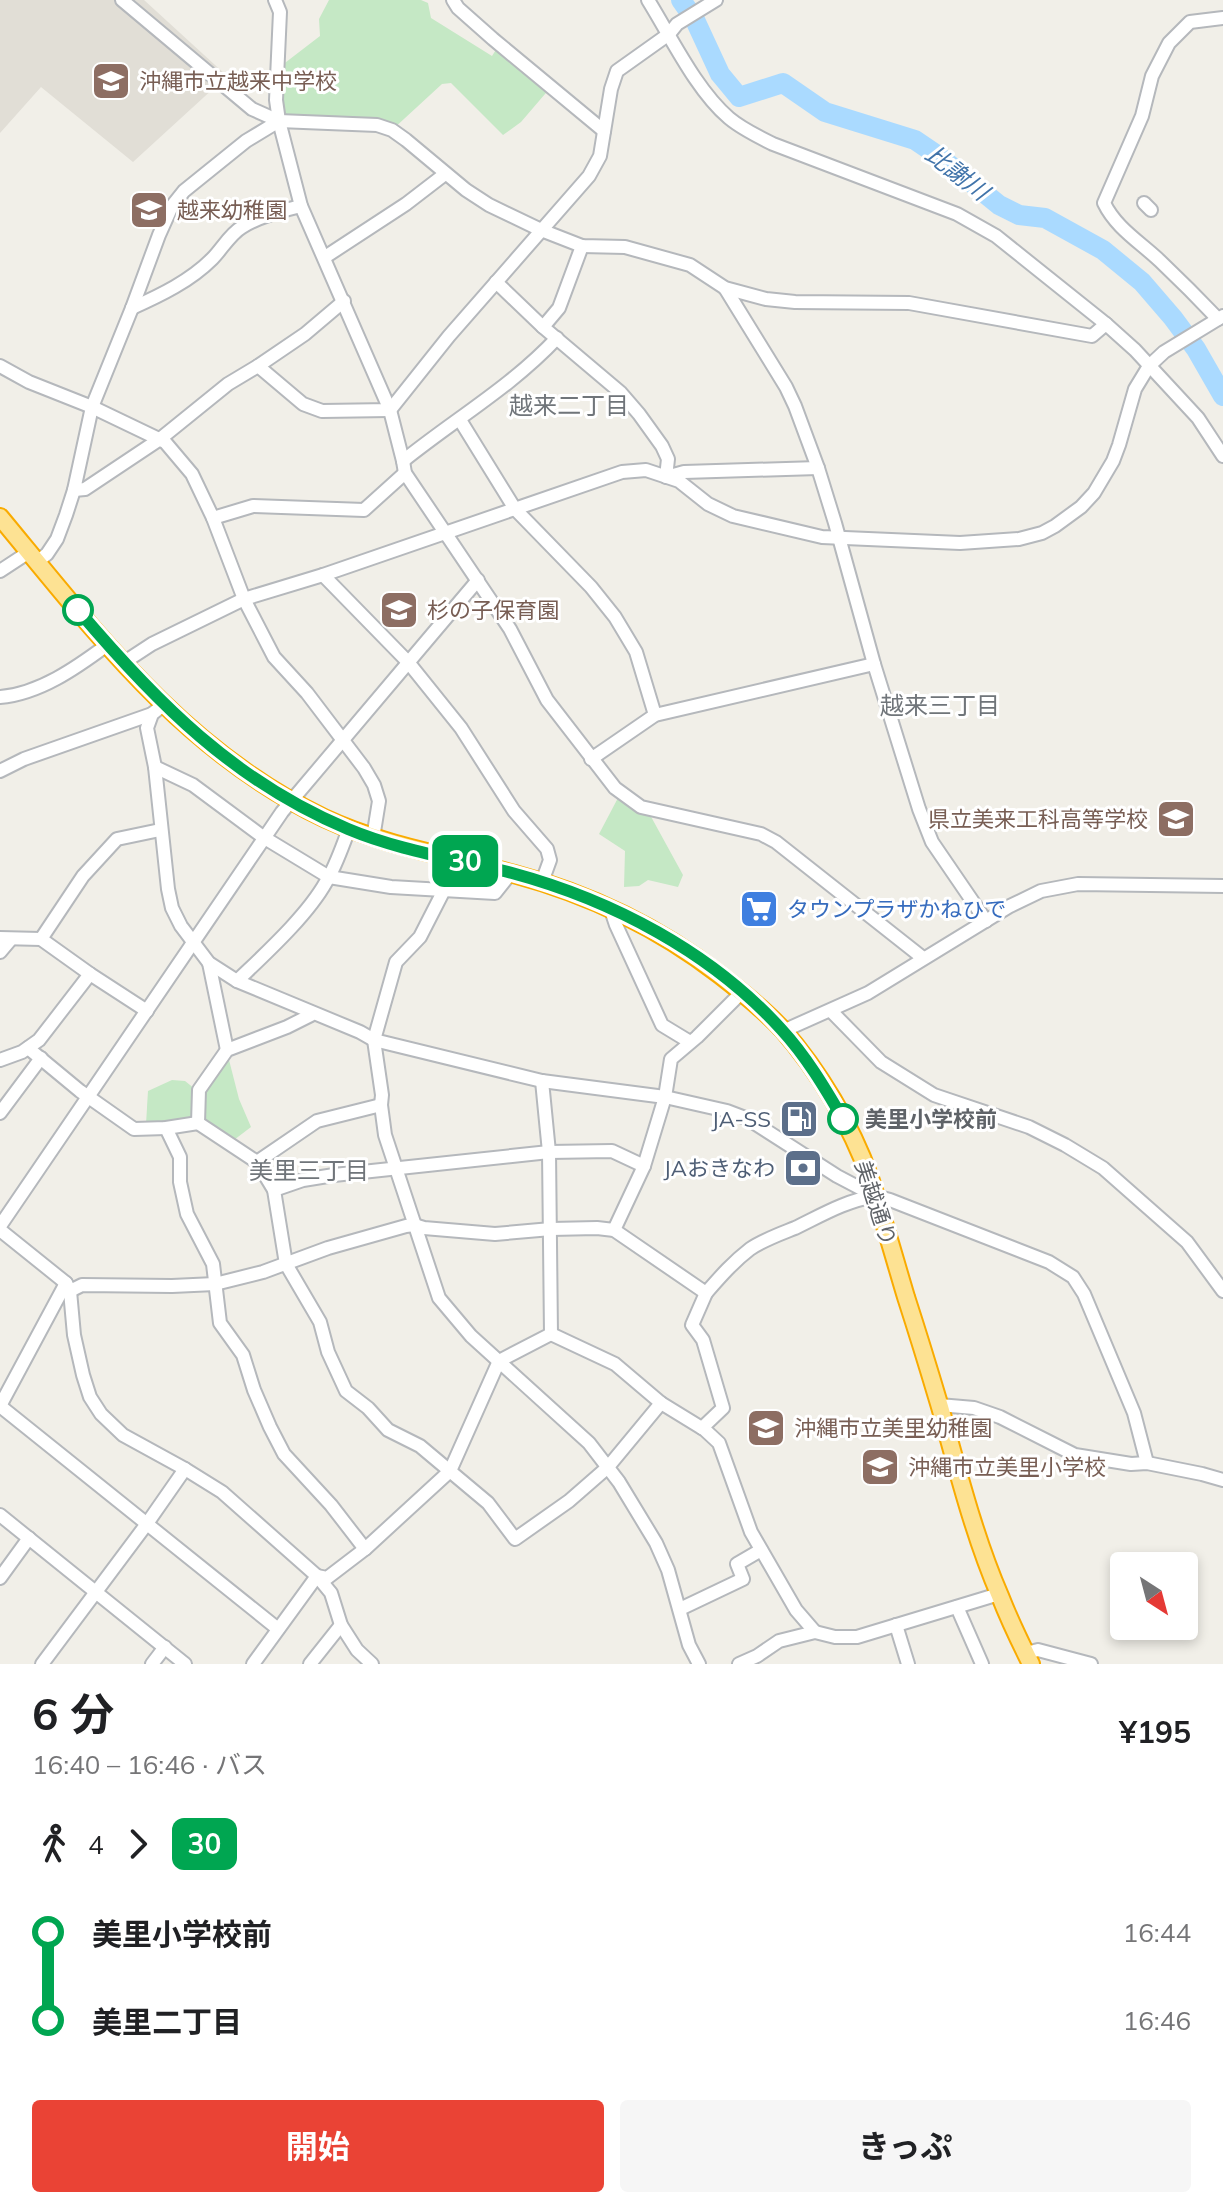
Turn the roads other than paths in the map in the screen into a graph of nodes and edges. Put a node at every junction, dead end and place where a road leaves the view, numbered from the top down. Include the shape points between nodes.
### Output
1 (122, 0) edge
2 (275, 0) edge
3 (453, 0) edge
4 (648, 0) edge
5 (716, 0) edge
6 (1223, 18) edge
7 (673, 29) junction
8 (279, 121) junction
9 (604, 131) junction
10 (445, 174) junction
11 (301, 206) junction
12 (541, 230) junction
13 (582, 246) junction
14 (325, 257) junction
15 (496, 282) junction
16 (725, 288) junction
17 (344, 301) junction
18 (132, 308) junction
19 (1220, 317) edge
20 (1106, 324) junction
21 (543, 327) junction
22 (557, 338) junction
23 (0, 366) edge
24 (258, 366) junction
25 (1149, 366) junction
26 (92, 407) junction
27 (390, 410) junction
28 (460, 420) junction
29 (160, 439) junction
30 (1223, 456) edge
31 (404, 467) junction
32 (818, 468) junction
33 (666, 477) junction
34 (74, 490) junction
35 (515, 509) junction
36 (0, 517) edge
37 (213, 518) junction
38 (444, 533) junction
39 (839, 540) junction
40 (33, 557) junction
41 (0, 571) edge
42 (323, 575) junction
43 (478, 580) junction
44 (244, 599) junction
45 (107, 645) junction
46 (408, 662) junction
47 (123, 663) junction
48 (874, 664) junction
49 (0, 697) edge
50 (157, 709) junction
51 (655, 715) junction
52 (343, 741) junction
53 (591, 759) junction
54 (155, 767) junction
55 (0, 771) edge
56 (291, 801) junction
57 (349, 829) junction
58 (160, 830) junction
59 (263, 837) junction
60 (373, 838) junction
61 (451, 858) junction
62 (511, 873) junction
63 (329, 877) junction
64 (542, 882) junction
65 (1223, 886) edge
66 (443, 892) junction
67 (610, 907) junction
68 (986, 921) junction
69 (6, 938) edge
70 (41, 939) junction
71 (193, 945) junction
72 (0, 952) edge
73 (923, 958) junction
74 (209, 963) junction
75 (90, 974) junction
76 (237, 981) junction
77 (742, 992) junction
78 (147, 1011) junction
79 (831, 1011) junction
80 (310, 1012) junction
81 (783, 1031) junction
82 (374, 1040) junction
83 (690, 1042) junction
84 (28, 1048) junction
85 (227, 1050) junction
86 (41, 1058) junction
87 (0, 1060) edge
88 (542, 1081) junction
89 (87, 1096) junction
90 (665, 1097) junction
91 (381, 1105) junction
92 (0, 1113) edge
93 (198, 1123) junction
94 (166, 1128) junction
95 (549, 1152) junction
96 (257, 1162) junction
97 (644, 1166) junction
98 (396, 1169) junction
99 (274, 1190) junction
100 (875, 1196) junction
101 (414, 1225) junction
102 (0, 1228) edge
103 (551, 1229) junction
104 (614, 1230) junction
105 (286, 1264) junction
106 (215, 1284) junction
107 (68, 1287) junction
108 (1223, 1291) edge
109 (706, 1293) junction
110 (551, 1334) junction
111 (499, 1361) junction
112 (661, 1403) junction
113 (939, 1405) junction
114 (0, 1406) edge
115 (702, 1428) junction
116 (1147, 1463) junction
117 (608, 1467) junction
118 (185, 1469) junction
119 (450, 1471) junction
120 (1223, 1480) edge
121 (0, 1515) edge
122 (146, 1525) junction
123 (29, 1538) junction
124 (365, 1549) junction
125 (761, 1550) junction
126 (317, 1576) junction
127 (0, 1578) edge
128 (96, 1592) junction
129 (999, 1594) junction
130 (957, 1607) junction
131 (680, 1609) junction
132 (341, 1625) junction
133 (896, 1625) junction
134 (278, 1629) junction
135 (815, 1632) junction
136 (165, 1647) junction
137 (1028, 1659) edge
138 (42, 1664) edge
139 (152, 1664) edge
140 (185, 1664) edge
141 (253, 1664) edge
142 (310, 1664) edge
143 (372, 1664) edge
144 (699, 1664) edge
145 (739, 1664) edge
146 (908, 1664) edge
147 (982, 1664) edge
148 (1091, 1664) edge

1 - 8 street via 252,109
2 - 8 street via 280,12
3 - 9 street
4 - 7 street
5 - 7 street
6 - 19 street via 1190,22 1169,43 1104,203 1118,226
7 - 9 street via 617,71
7 - 20 street via 704,92 743,129 957,214 996,236
8 - 10 street via 377,125 392,130
8 - 11 street
8 - 18 street via 246,141 172,206
9 - 12 street via 600,156 589,176
10 - 12 street via 489,205
10 - 14 street
11 - 14 street
11 - 18 street via 238,229 194,274
12 - 13 street
12 - 15 street
13 - 16 street via 625,247 690,265
13 - 21 street via 559,308
14 - 17 street
15 - 21 street
15 - 27 street
16 - 20 street via 795,302 909,303 1092,336
16 - 32 street via 786,387
17 - 24 street
17 - 27 street
18 - 26 street
19 - 25 street
20 - 25 street
21 - 22 street
22 - 28 street via 536,361
22 - 33 street via 639,414 668,459
23 - 26 street
24 - 27 street via 303,404 322,411
24 - 29 street
25 - 30 street via 1198,418
25 - 39 street via 1135,389 1113,461 1094,493 1042,533 960,543
26 - 29 street
26 - 34 street
27 - 31 street
28 - 31 street via 435,435
28 - 35 street
29 - 34 street via 85,489
29 - 37 street via 192,474
31 - 37 street via 364,510 253,506
31 - 38 street
32 - 33 street
32 - 39 street
33 - 35 street via 646,470 622,472
33 - 39 street via 733,516
34 - 40 street via 57,539 47,554
35 - 38 street
35 - 51 street via 615,617 636,652
36 - 40 highway, 美越通り
37 - 44 street
38 - 42 street
38 - 43 street
39 - 48 street
40 - 41 street
40 - 45 highway, 美越通り
42 - 44 street
42 - 46 street
43 - 46 street
43 - 53 street via 547,700
44 - 47 street
44 - 52 street via 274,657
45 - 47 highway, 美越通り
45 - 49 street via 47,684
46 - 52 street
46 - 64 street via 547,849 550,860
47 - 50 highway, 美越通り
48 - 51 street
48 - 68 street via 932,842
50 - 54 street via 147,728
50 - 55 street
50 - 56 highway, 美越通り
51 - 53 street
52 - 56 street
52 - 60 street via 379,801
53 - 73 street via 615,788 641,807 776,842
54 - 58 street
54 - 59 street via 193,785
56 - 57 highway, 美越通り
56 - 59 street
57 - 60 highway, 美越通り
57 - 63 street
58 - 70 street via 117,839 83,876
58 - 71 street via 172,908
59 - 63 street
59 - 71 street
60 - 61 highway, 美越通り
61 - 62 highway, 美越通り
61 - 66 street
62 - 64 highway, 美越通り
62 - 66 street via 495,893
63 - 66 street
63 - 76 street via 311,904
64 - 67 highway, 美越通り
65 - 68 street via 1078,884 1041,891
66 - 82 street via 420,937 396,962
67 - 77 highway, 美越通り via 695,955
67 - 83 street via 662,1025
68 - 73 street
69 - 70 street
69 - 72 street
70 - 75 street
71 - 74 street
71 - 78 street
73 - 79 street
74 - 76 street
74 - 85 street
75 - 78 street
75 - 84 street
76 - 80 street
77 - 81 highway, 美越通り
77 - 83 street
78 - 89 street
79 - 81 street
79 - 108 street via 881,1062 934,1095 1029,1127 1103,1168 1187,1242
80 - 82 street
80 - 85 street via 287,1027
81 - 100 highway, 美越通り via 842,1117
82 - 88 street
82 - 91 street
83 - 90 street via 671,1059
84 - 86 street
84 - 87 street
85 - 93 street via 199,1090
86 - 89 street
86 - 92 street
88 - 90 street
88 - 95 street
89 - 94 street via 134,1129
89 - 102 street
90 - 97 street
90 - 100 street via 738,1115
91 - 96 street via 317,1121
91 - 98 street
93 - 94 street
93 - 96 street
94 - 106 street via 180,1157 187,1214 213,1264
95 - 97 street via 612,1151
95 - 98 street
95 - 103 street
96 - 99 street
97 - 104 street
98 - 99 street via 303,1180
98 - 101 street
99 - 105 street
100 - 109 street via 835,1207 753,1247
100 - 113 highway, 美越通り
100 - 116 street via 1049,1262 1073,1277 1134,1413
101 - 103 street via 495,1234
101 - 105 street
101 - 111 street via 439,1298
102 - 107 street
103 - 104 street
103 - 110 street
104 - 109 street
105 - 106 street
105 - 119 street via 320,1322 346,1391 388,1430 420,1446
106 - 107 street
106 - 124 street via 220,1323 243,1355 284,1454
107 - 114 street
107 - 118 street via 90,1397 123,1435
109 - 115 street via 692,1325 703,1340 723,1408
110 - 111 street
110 - 112 street via 615,1364
111 - 117 street
111 - 119 street
112 - 115 street
112 - 117 street
113 - 116 street via 1000,1417 1075,1455
113 - 129 highway, 美越通り
114 - 122 street
115 - 125 street via 719,1443
116 - 120 street
117 - 119 street via 515,1539 488,1503
117 - 131 street via 656,1543
118 - 122 street
118 - 126 street via 222,1492
119 - 124 street
121 - 123 street
122 - 128 street
122 - 134 street
123 - 127 street
123 - 128 street
124 - 126 street via 327,1578
125 - 131 street via 737,1564 743,1579
125 - 135 street
126 - 132 street via 331,1593
126 - 134 street
128 - 136 street
128 - 138 street
129 - 130 street
129 - 137 highway, 美越通り
130 - 133 street
130 - 147 street
131 - 144 street
132 - 142 street
132 - 143 street
133 - 135 street via 857,1637
133 - 146 street
134 - 141 street
135 - 145 street via 779,1641
136 - 139 street
136 - 140 street
137 - 148 street via 1038,1650

